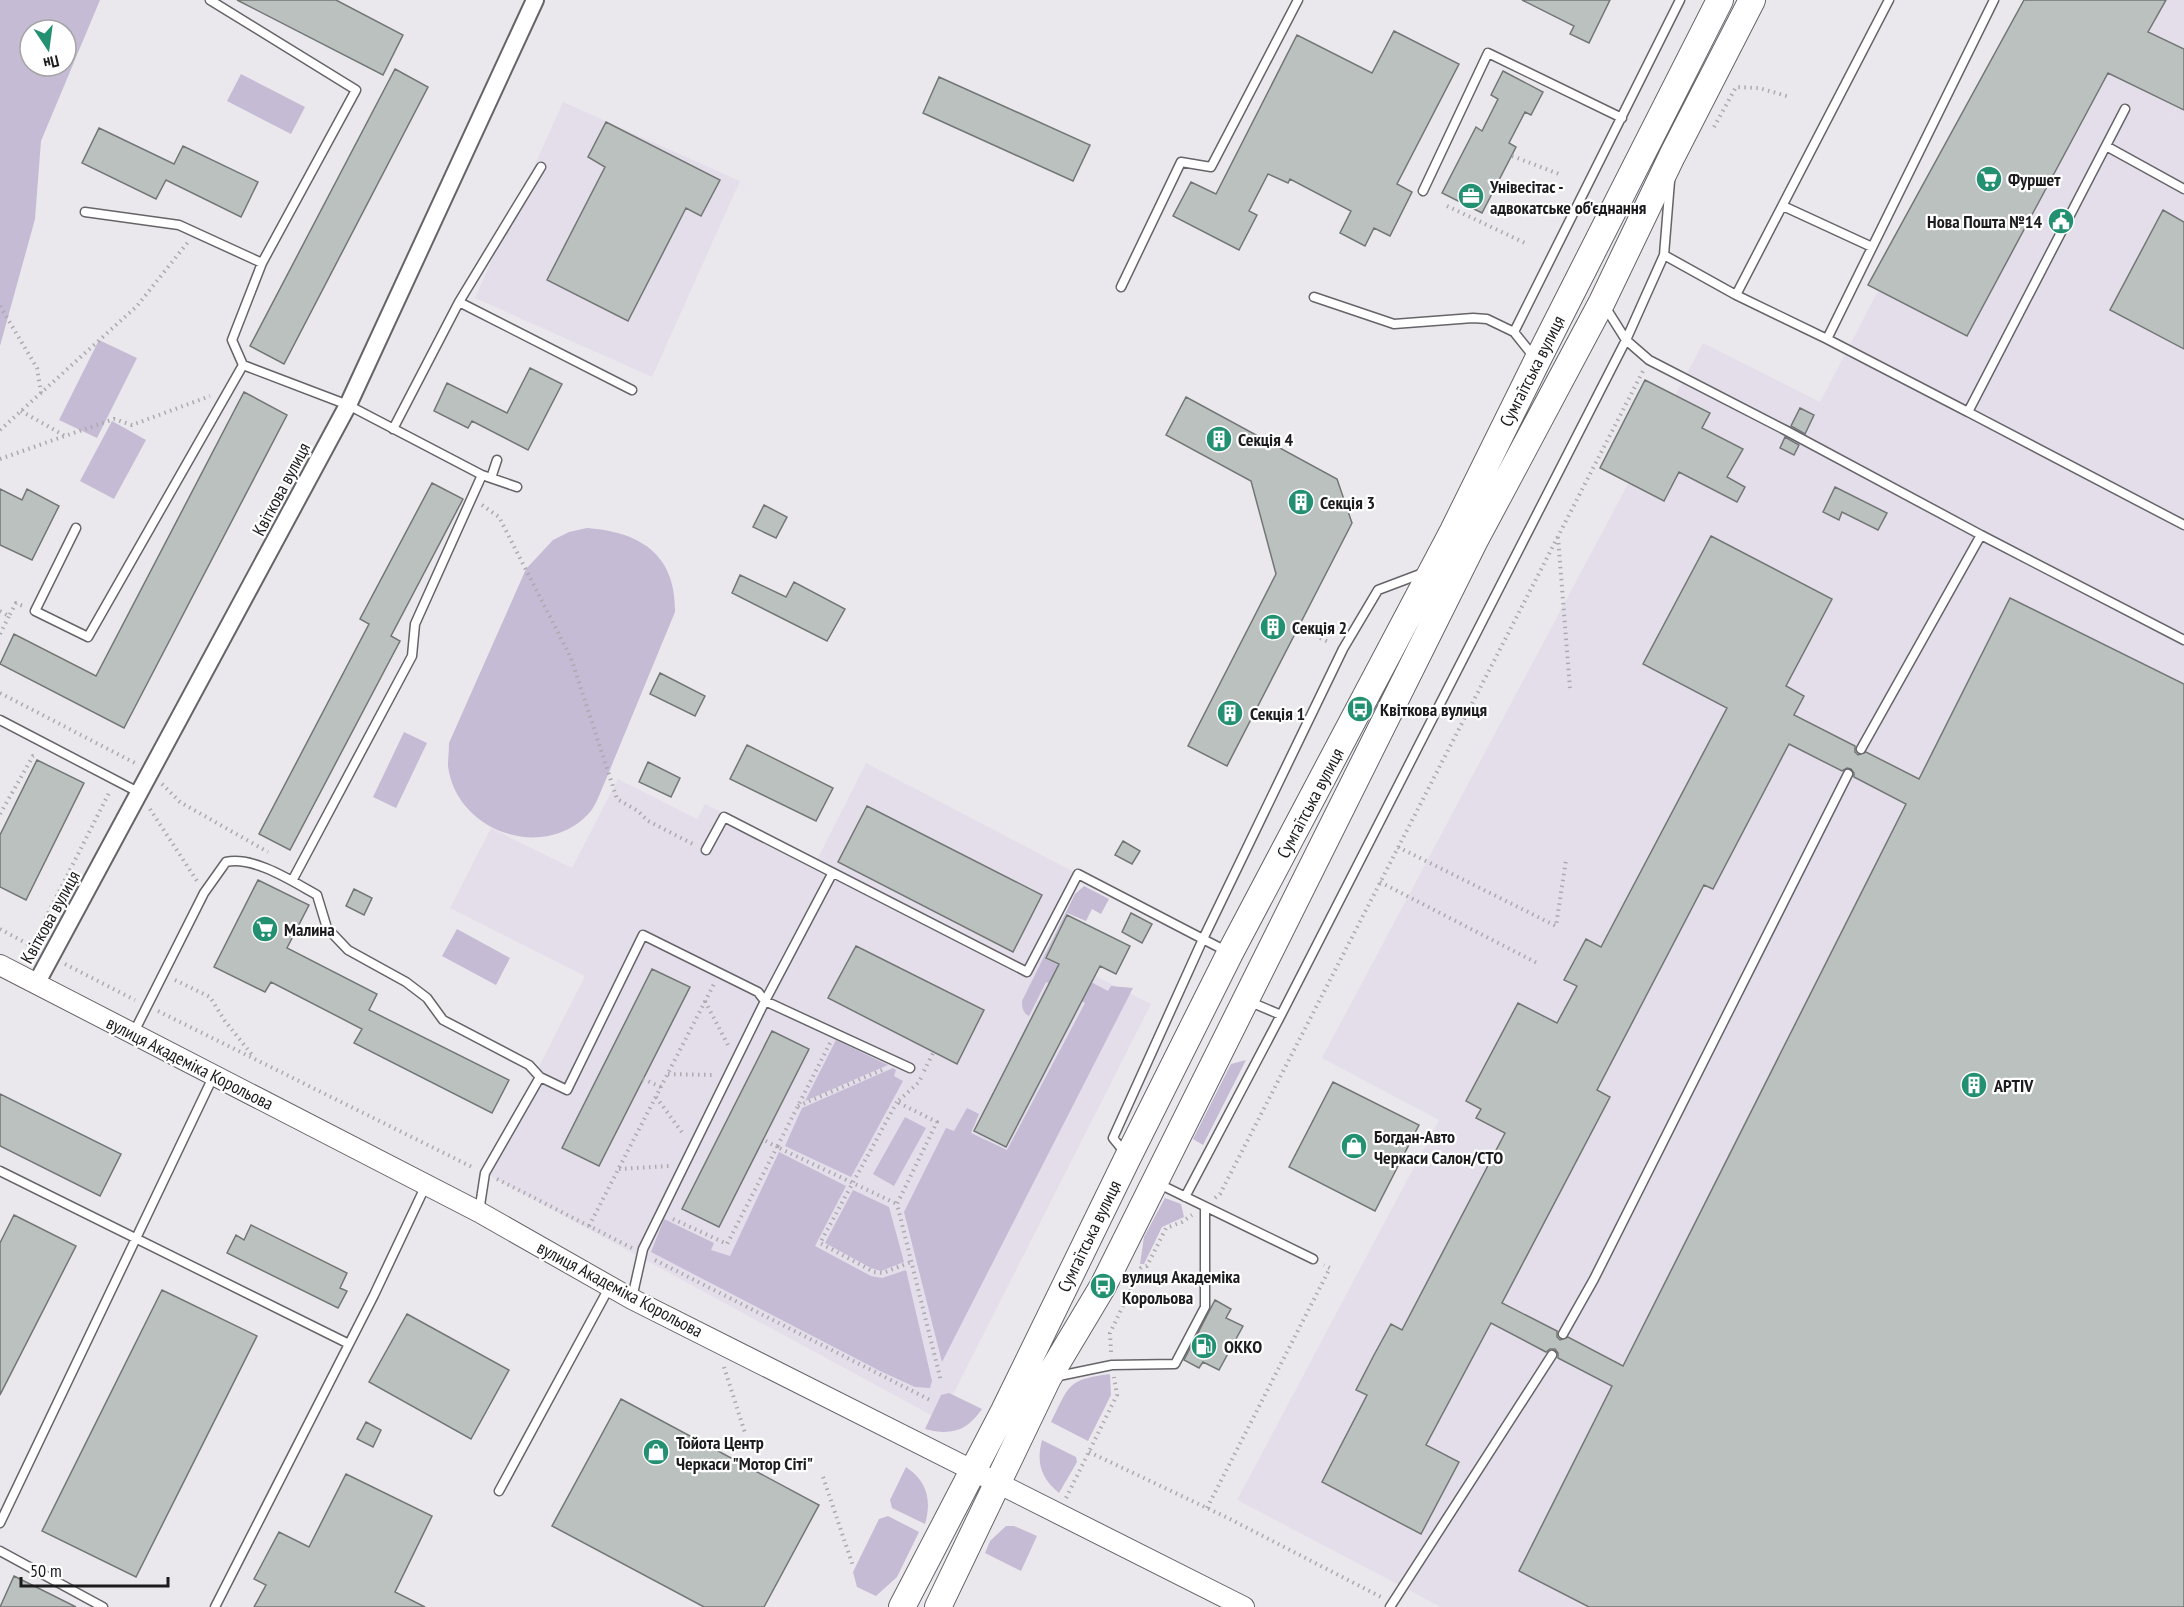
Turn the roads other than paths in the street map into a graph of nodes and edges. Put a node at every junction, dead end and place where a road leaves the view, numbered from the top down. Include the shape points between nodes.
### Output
1 (210, 0) edge
2 (535, 0) edge
3 (1298, 0) edge
4 (1680, 0) edge
5 (1720, 0) edge
6 (1752, 0) edge
7 (1889, 0) edge
8 (1994, 0) edge
9 (2125, 110) dead end
10 (1622, 118) junction
11 (2106, 146) junction
12 (1672, 156) junction
13 (541, 167) dead end
14 (2184, 189) edge
15 (1424, 191) dead end
16 (1783, 206) junction
17 (85, 212) dead end
18 (1872, 248) junction
19 (1664, 255) junction
20 (262, 263) junction
21 (1121, 286) dead end
22 (1736, 295) junction
23 (1314, 297) dead end
24 (459, 302) junction
25 (1602, 302) junction
26 (1514, 332) junction
27 (1827, 339) junction
28 (1626, 340) junction
29 (1537, 361) junction
30 (243, 365) junction
31 (632, 390) dead end
32 (348, 405) junction
33 (1968, 412) junction
34 (393, 429) junction
35 (497, 460) dead end
36 (1485, 465) junction
37 (1508, 476) junction
38 (487, 477) junction
39 (517, 487) dead end
40 (2184, 525) edge
41 (76, 528) dead end
42 (1981, 535) junction
43 (1433, 570) junction
44 (2184, 640) edge
45 (0, 720) edge
46 (1861, 750) dead end
47 (1848, 774) dead end
48 (140, 793) junction
49 (706, 850) road end
50 (832, 873) junction
51 (292, 881) junction
52 (1203, 939) junction
53 (1230, 953) junction
54 (0, 965) edge
55 (36, 984) junction
56 (1245, 1000) junction
57 (765, 1001) junction
58 (1281, 1016) junction
59 (133, 1034) junction
60 (910, 1068) dead end
61 (214, 1075) junction
62 (540, 1077) junction
63 (1128, 1157) junction
64 (0, 1171) edge
65 (1154, 1182) junction
66 (426, 1185) junction
67 (1185, 1197) junction
68 (1205, 1207) junction
69 (479, 1212) junction
70 (135, 1239) junction
71 (1313, 1259) road end
72 (610, 1286) junction
73 (632, 1299) junction
74 (1563, 1334) dead end
75 (349, 1344) junction
76 (1552, 1355) dead end
77 (1048, 1378) junction
78 (973, 1470) junction
79 (997, 1483) junction
80 (499, 1491) dead end
81 (0, 1523) edge
82 (0, 1551) edge
83 (1391, 1605) edge
84 (103, 1607) edge
85 (215, 1607) edge
86 (902, 1607) edge
87 (938, 1607) edge
88 (1244, 1607) edge

1 - 20 lane via 356,90
2 - 32 street, Квіткова вулиця
3 - 21 lane via 1211,167 1181,162
4 - 10 lane
5 - 29 main road, Сумгаїтська вулиця
6 - 12 main road, Сумгаїтська вулиця
7 - 16 lane
8 - 18 lane
9 - 11 lane
10 - 15 lane via 1488,53
10 - 26 lane
11 - 14 lane
11 - 33 lane
12 - 19 lane
12 - 25 main road, Сумгаїтська вулиця
13 - 24 lane
16 - 18 lane
16 - 22 lane
17 - 20 lane via 179,225
18 - 27 lane
19 - 22 lane
19 - 28 lane
20 - 30 lane via 232,340
22 - 27 lane
23 - 26 lane via 1394,324 1473,318 1487,319
24 - 31 lane
24 - 34 lane
25 - 28 lane
25 - 37 main road, Сумгаїтська вулиця
26 - 29 lane
27 - 33 lane
28 - 42 lane via 1649,360
28 - 58 lane
29 - 36 main road, Сумгаїтська вулиця
30 - 32 lane
30 - 41 lane via 88,636 35,611
32 - 34 lane
32 - 48 street, Квіткова вулиця
33 - 40 lane
34 - 38 lane
35 - 38 lane
36 - 37 main road
36 - 43 main road, Сумгаїтська вулиця
37 - 56 main road, Сумгаїтська вулиця
38 - 39 lane
38 - 51 lane via 472,497 416,624 412,656
42 - 44 lane
42 - 46 lane
43 - 52 lane via 1378,590 1343,649
43 - 53 main road, Сумгаїтська вулиця
45 - 48 lane
47 - 74 lane
48 - 55 street, Квіткова вулиця
49 - 50 lane via 724,817
50 - 52 lane via 1027,972 1078,874
50 - 57 lane
51 - 59 lane via 247,861 226,862 204,893
51 - 62 lane via 317,895 327,928 348,950 427,998 443,1020 529,1065
52 - 53 lane
52 - 63 lane via 1113,1138
53 - 63 main road, Сумгаїтська вулиця
54 - 55 street, вулиця Академіка Корольова
55 - 59 street, вулиця Академіка Корольова
56 - 58 lane
56 - 65 main road, Сумгаїтська вулиця
57 - 60 lane
57 - 62 lane via 758,992 642,935 567,1090
57 - 73 lane via 643,1249
58 - 67 lane
59 - 61 street, вулиця Академіка Корольова
61 - 66 street, вулиця Академіка Корольова
61 - 70 lane
62 - 69 lane via 485,1173
63 - 78 main road, Сумгаїтська вулиця
64 - 70 lane
65 - 67 lane
65 - 77 main road, Сумгаїтська вулиця via 1103,1286
66 - 69 street, вулиця Академіка Корольова
66 - 75 lane
67 - 68 lane
68 - 71 lane
68 - 77 lane via 1205,1307 1175,1364 1112,1365
69 - 72 street, вулиця Академіка Корольова
70 - 75 lane
70 - 81 lane
72 - 73 street, вулиця Академіка Корольова
72 - 80 lane
73 - 78 street, вулиця Академіка Корольова
75 - 85 lane
76 - 83 lane
77 - 79 main road, Сумгаїтська вулиця
78 - 79 street, вулиця Академіка Корольова
78 - 86 main road, Сумгаїтська вулиця
79 - 87 main road, Сумгаїтська вулиця
79 - 88 street, вулиця Академіка Корольова
82 - 84 lane

